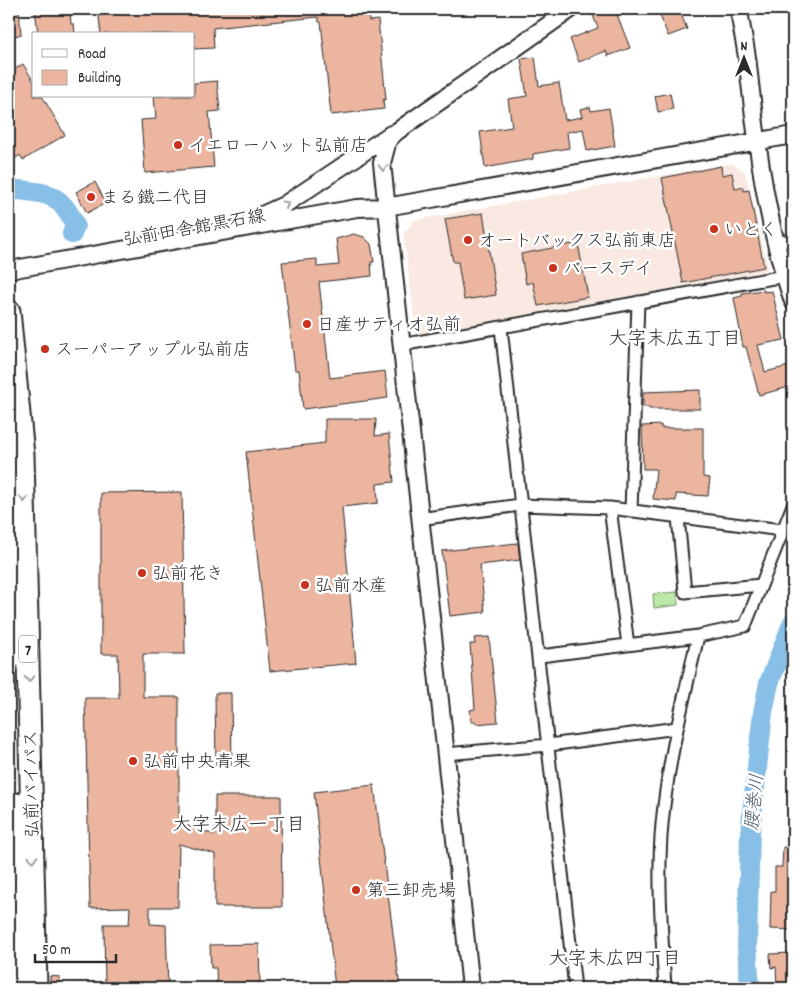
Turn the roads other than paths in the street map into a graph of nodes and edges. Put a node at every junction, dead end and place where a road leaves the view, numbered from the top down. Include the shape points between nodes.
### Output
1 (571, 9) edge
2 (739, 9) edge
3 (396, 132) junction
4 (793, 136) edge
5 (756, 142) junction
6 (386, 207) junction
7 (226, 231) junction
8 (793, 240) edge
9 (775, 243) junction
10 (9, 270) edge
11 (784, 276) junction
12 (9, 280) edge
13 (793, 301) edge
14 (638, 302) junction
15 (9, 311) edge
16 (501, 328) junction
17 (401, 345) junction
18 (9, 500) edge
19 (793, 505) edge
20 (520, 506) junction
21 (610, 508) junction
22 (631, 511) junction
23 (678, 517) junction
24 (419, 519) junction
25 (782, 530) junction
26 (761, 585) junction
27 (698, 636) junction
28 (628, 645) junction
29 (540, 656) junction
30 (677, 728) junction
31 (549, 745) junction
32 (445, 754) junction
33 (24, 977) edge
34 (472, 988) edge
35 (575, 988) edge
36 (665, 988) edge

1 - 3 main road, 弘前田舎館黒石線
2 - 5 main road
3 -> 6 main road, 弘前田舎館黒石線 via 388,140 382,163
7 -> 3 main road, 弘前田舎館黒石線 via 284,205
4 - 5 main road
5 - 6 main road
5 - 9 main road
6 - 7 main road, 弘前田舎館黒石線 via 357,208
6 - 12 main road, 弘前田舎館黒石線 via 357,218
6 - 17 main road
7 - 10 main road, 弘前田舎館黒石線
8 - 9 street
9 - 11 main road
11 - 13 main road
11 - 14 street
14 - 16 street
14 - 22 street
15 -> 33 highway, 弘前バイパス / 7 via 23,455
16 - 17 street
16 - 20 street
17 - 24 main road
18 - 33 highway, 弘前バイパス / 7
19 - 25 street
20 - 21 street
20 - 24 street
20 - 29 street
21 - 22 street
21 - 28 street
22 - 23 street
23 - 25 street
23 - 26 street via 684,592
24 - 32 main road
25 - 26 street
26 - 27 street via 744,626
27 - 28 street
27 - 30 street
28 - 29 street
29 - 31 street
30 - 31 street
30 - 36 street via 662,825 660,896
31 - 32 street
31 - 35 street
32 - 34 main road

